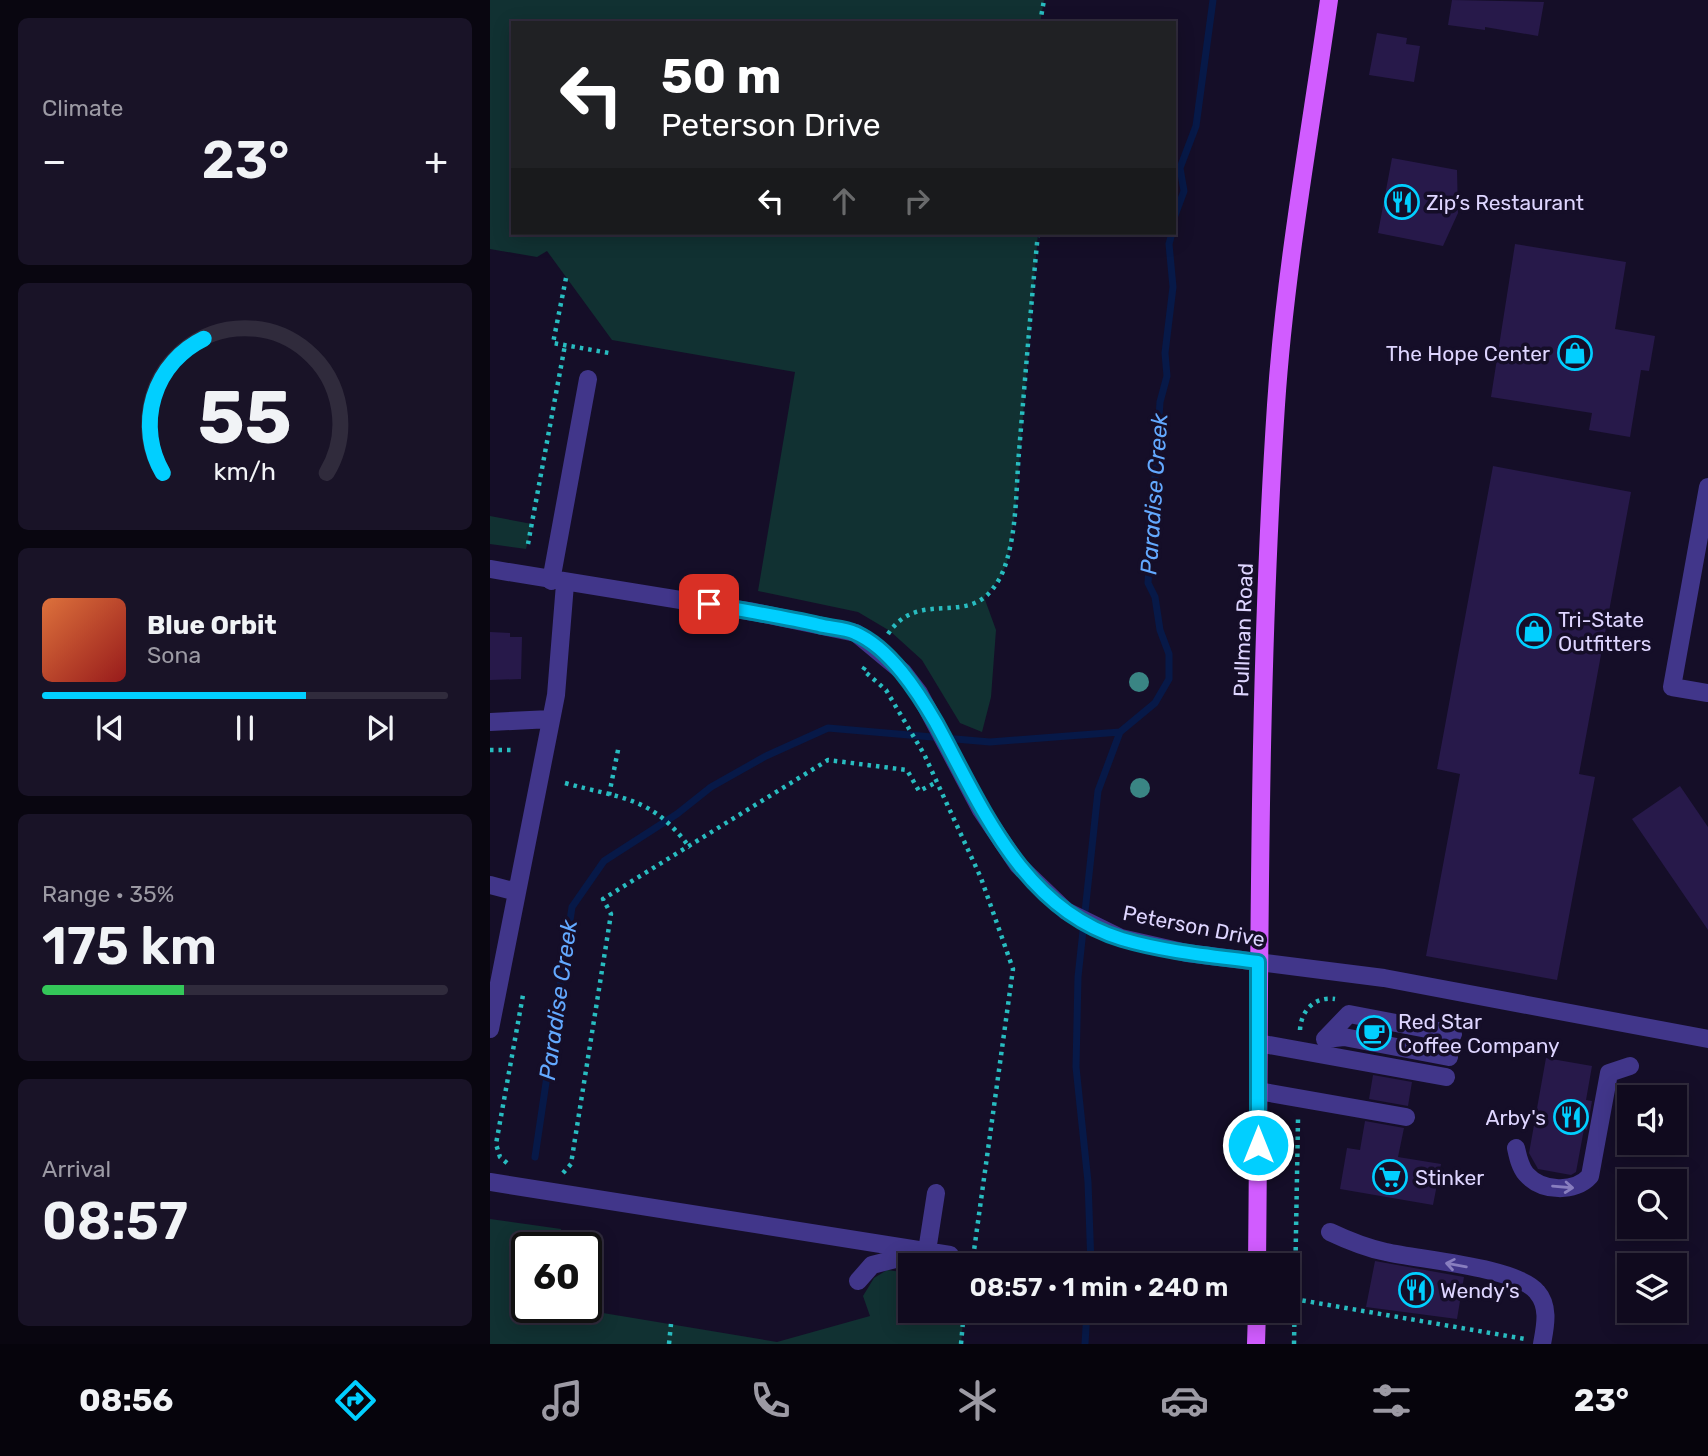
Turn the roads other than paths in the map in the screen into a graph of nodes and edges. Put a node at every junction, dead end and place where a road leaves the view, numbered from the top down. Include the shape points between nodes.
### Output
1 (1329, 0) edge
2 (588, 379) dead end
3 (1708, 487) edge
4 (490, 569) edge
5 (558, 582) junction
6 (1708, 693) edge
7 (551, 719) junction
8 (490, 722) edge
9 (490, 885) edge
10 (517, 892) junction
11 (1258, 962) junction
12 (490, 1029) edge
13 (1453, 1034) dead end
14 (1708, 1039) edge
15 (1258, 1043) junction
16 (1449, 1057) dead end
17 (1630, 1066) dead end
18 (1446, 1077) dead end
19 (1258, 1091) junction
20 (1406, 1117) dead end
21 (1516, 1148) dead end
22 (490, 1182) edge
23 (936, 1193) dead end
24 (1330, 1232) dead end
25 (927, 1251) junction
26 (938, 1253) edge
27 (1257, 1253) edge
28 (858, 1281) dead end
29 (1257, 1323) edge
30 (1534, 1341) edge
31 (1256, 1344) edge

1 - 11 main road, Pullman Road via 1276,401 1265,609
2 - 5 street
3 - 6 street via 1672,687
4 - 5 street, Peterson Drive
5 - 7 street
5 - 11 street, Peterson Drive via 856,633 903,672 954,755 981,810 1018,865 1066,911 1121,938
7 - 8 street
7 - 10 street
9 - 10 street
10 - 12 street
11 - 14 street, Peterson Drive via 1384,978
11 - 15 main road, Pullman Road
13 - 16 street via 1349,1014 1325,1039 1344,1037
15 - 18 street
15 - 19 main road, Pullman Road
21 -> 17 street via 1521,1166 1534,1181 1564,1189 1580,1187 1590,1177 1609,1073
19 - 20 street
19 - 27 main road, Pullman Road
22 - 25 street
23 - 25 street
30 -> 24 street via 1546,1320 1544,1305 1540,1294 1521,1279 1359,1246
25 - 26 street
25 - 28 street via 872,1265
29 - 31 main road

